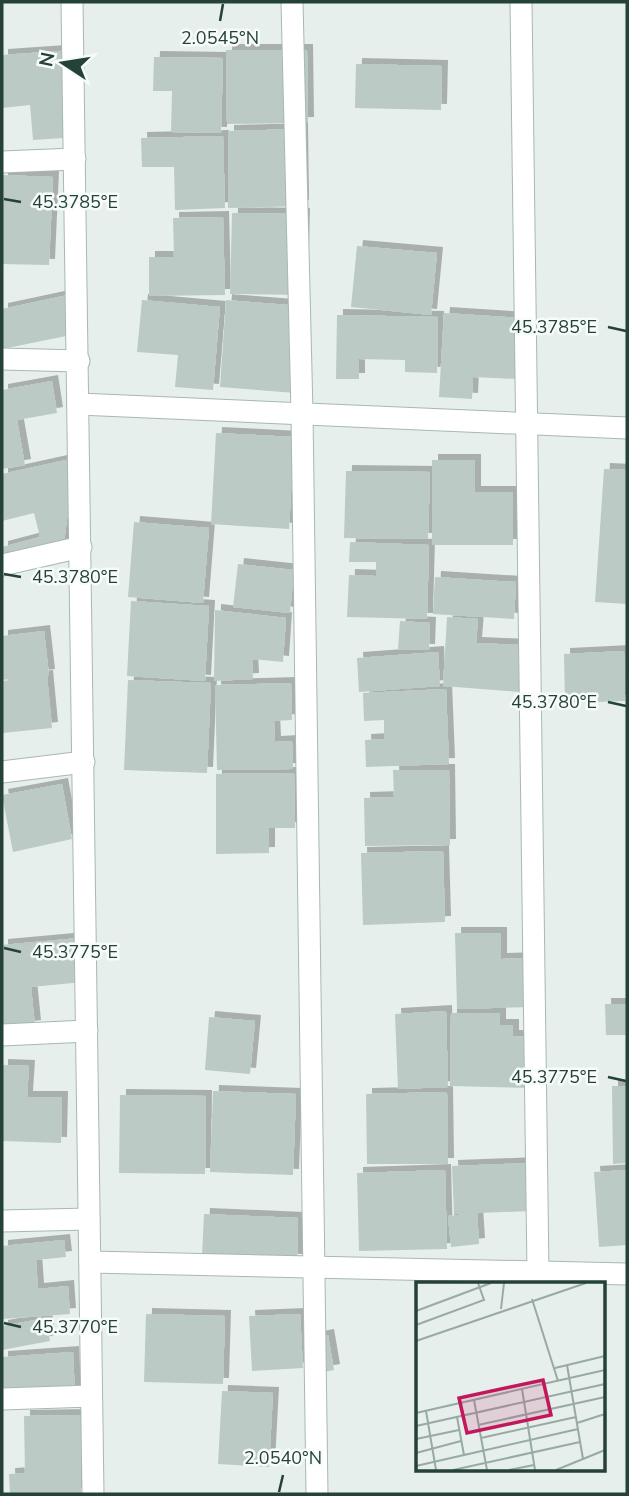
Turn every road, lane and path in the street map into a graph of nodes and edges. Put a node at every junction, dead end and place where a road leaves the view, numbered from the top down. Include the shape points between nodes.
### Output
1 (72, 2) edge
2 (292, 2) edge
3 (521, 2) edge
4 (75, 159) junction
5 (2, 162) edge
6 (2, 359) edge
7 (79, 361) junction
8 (79, 404) junction
9 (302, 413) junction
10 (526, 422) junction
11 (627, 428) edge
12 (81, 547) junction
13 (2, 565) edge
14 (84, 762) junction
15 (2, 772) edge
16 (87, 1031) junction
17 (2, 1035) edge
18 (89, 1219) junction
19 (2, 1220) edge
20 (90, 1262) junction
21 (314, 1268) junction
22 (538, 1273) junction
23 (627, 1274) edge
24 (91, 1396) junction
25 (2, 1399) edge
26 (93, 1494) edge
27 (317, 1494) edge

1 - 4 street
2 - 9 street
3 - 10 street
4 - 5 street
4 - 7 street
6 - 7 street
7 - 8 street
8 - 9 street
8 - 12 street
9 - 10 street
9 - 21 street
10 - 11 street
10 - 22 street
12 - 13 street
12 - 14 street
14 - 15 street
14 - 16 street
16 - 17 street
16 - 18 street
18 - 19 street
18 - 20 street
20 - 21 street
20 - 24 street
21 - 22 street
21 - 27 street
22 - 23 street
24 - 25 street
24 - 26 street

